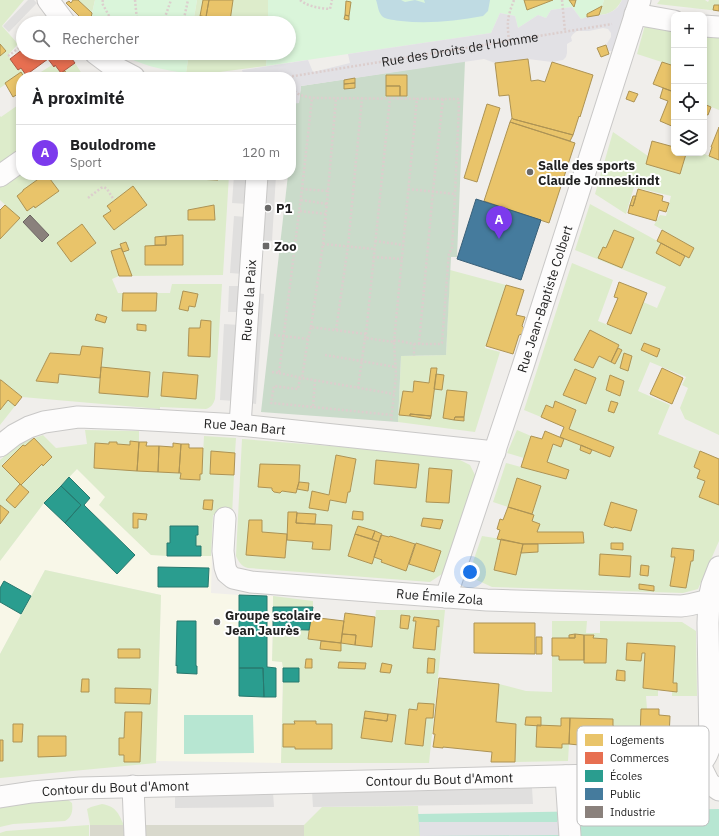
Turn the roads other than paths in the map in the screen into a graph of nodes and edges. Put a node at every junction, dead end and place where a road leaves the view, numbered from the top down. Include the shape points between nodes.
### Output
1 (48, 0) edge
2 (636, 11) edge
3 (61, 16) edge
4 (671, 20) edge
5 (707, 26) edge
6 (719, 27) edge
7 (104, 60) edge
8 (122, 72) edge
9 (16, 165) edge
10 (0, 176) edge
11 (257, 180) edge
12 (240, 425) junction
13 (0, 446) edge
14 (495, 452) junction
15 (225, 518) dead end
16 (719, 567) edge
17 (446, 597) junction
18 (714, 599) edge
19 (709, 749) edge
20 (566, 776) junction
21 (577, 776) edge
22 (709, 783) edge
23 (133, 786) junction
24 (719, 790) edge
25 (0, 796) edge
26 (135, 836) edge
27 (570, 836) edge

1 - 3 street
2 - 4 street
2 - 14 street, Rue Jean-Baptiste Colbert
5 - 6 street
7 - 8 street
9 - 10 street
11 - 12 street, Rue de la Paix
12 - 13 street, Rue Jean Bart via 78,418 44,422 29,427
12 - 14 street, Rue Jean Bart
14 - 17 street, Rue Jean-Baptiste Colbert
15 - 17 street, Rue Émile Zola via 224,564 233,578 251,582
16 - 18 street via 712,585
17 - 18 street, Rue Émile Zola via 681,606
18 - 19 street via 708,623
20 - 21 street, Contour du Bout d'Amont
20 - 23 street, Contour du Bout d'Amont
20 - 27 street
22 - 24 street
23 - 25 street, Contour du Bout d'Amont via 69,788
23 - 26 street

